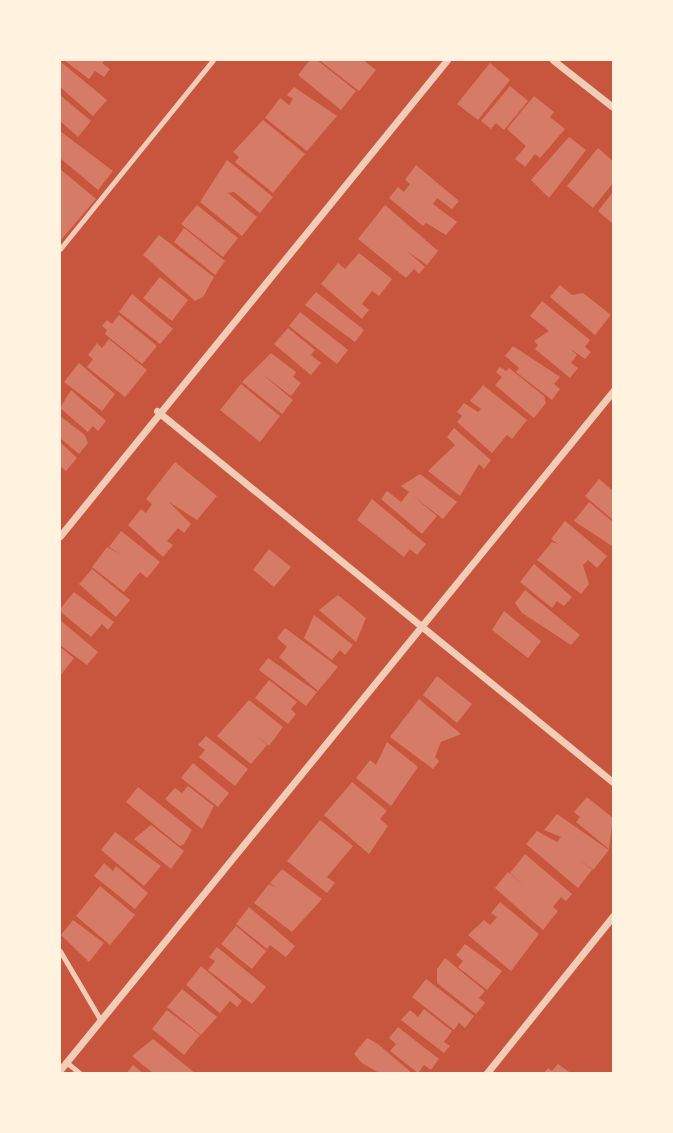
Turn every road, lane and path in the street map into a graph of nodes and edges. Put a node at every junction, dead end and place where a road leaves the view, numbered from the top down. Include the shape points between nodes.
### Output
1 (213, 60) edge
2 (447, 60) edge
3 (553, 60) edge
4 (614, 108) edge
5 (60, 249) edge
6 (614, 390) edge
7 (157, 411) junction
8 (60, 536) edge
9 (424, 626) junction
10 (614, 783) edge
11 (614, 915) edge
12 (60, 951) edge
13 (101, 1021) junction
14 (66, 1062) junction
15 (60, 1070) edge
16 (80, 1073) edge
17 (486, 1073) edge

1 - 5 lane
2 - 7 street
3 - 4 street
6 - 9 street
7 - 8 street
7 - 9 street
9 - 10 street
9 - 13 street
11 - 17 street
12 - 13 lane
13 - 14 street
14 - 15 street
14 - 16 lane

